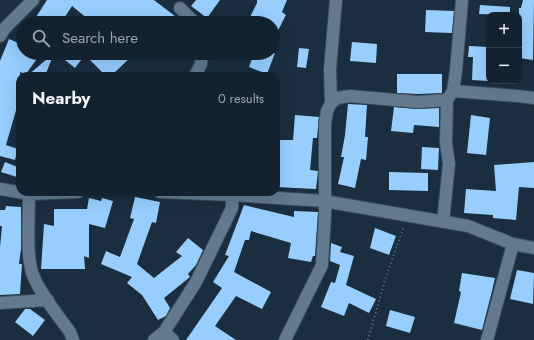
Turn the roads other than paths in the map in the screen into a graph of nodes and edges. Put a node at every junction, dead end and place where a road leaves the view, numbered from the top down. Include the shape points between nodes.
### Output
1 (33, 0) edge
2 (336, 0) edge
3 (462, 0) edge
4 (180, 8) dead end
5 (17, 16) edge
6 (188, 16) edge
7 (16, 17) edge
8 (0, 36) edge
9 (201, 60) edge
10 (197, 72) edge
11 (450, 95) junction
12 (534, 98) edge
13 (331, 104) junction
14 (0, 189) edge
15 (16, 192) edge
16 (29, 196) edge
17 (232, 196) edge
18 (247, 196) edge
19 (324, 201) junction
20 (443, 222) junction
21 (513, 244) junction
22 (534, 248) edge
23 (48, 300) junction
24 (0, 303) edge
25 (168, 336) edge
26 (73, 340) edge
27 (154, 340) edge
28 (286, 340) edge
29 (487, 340) edge

1 - 5 street
2 - 13 street via 330,69
3 - 11 street via 461,31
4 - 6 street
7 - 8 street
9 - 10 street
11 - 12 street
11 - 13 street via 418,102 350,96 337,98
11 - 20 street via 446,143 449,164
13 - 19 street via 327,110 325,124
14 - 15 street
16 - 23 street via 29,250 32,272 37,285
17 - 25 street via 232,208
18 - 19 street
19 - 20 street
19 - 28 street via 322,266
20 - 21 street via 468,226
21 - 22 street
21 - 29 street
23 - 24 street
23 - 26 street
25 - 27 street

